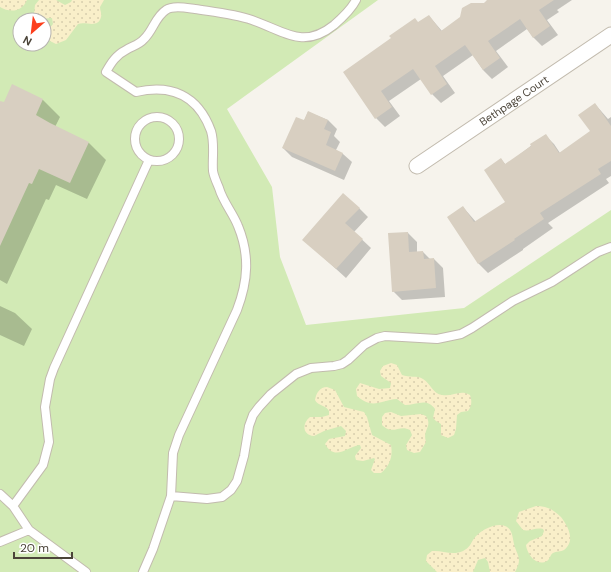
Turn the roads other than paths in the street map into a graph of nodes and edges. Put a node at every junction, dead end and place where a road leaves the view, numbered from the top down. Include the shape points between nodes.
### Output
1 (356, 0) edge
2 (611, 35) edge
3 (149, 160) junction
4 (417, 166) dead end
5 (611, 246) edge
6 (0, 494) edge
7 (172, 496) junction
8 (13, 506) junction
9 (30, 530) junction
10 (0, 542) edge
11 (86, 572) edge
12 (143, 572) edge

1 - 7 lane via 342,18 326,31 307,38 296,37 227,14 187,8 167,9 160,14 145,39 119,54 106,72 136,92 150,89 176,92 197,107 211,132 213,172 220,192 238,226 246,254 246,274 241,299 173,453
2 - 4 street, Bethpage Court
3 - 3 lane via 156,162 171,157 179,146 179,131 175,124 165,118 150,118 137,129 136,145 139,152
3 - 8 lane via 52,374 45,407 49,442 43,465
5 - 7 lane via 552,282 513,301 461,334 437,339 386,336 377,338 364,345 342,364 311,368 296,374 272,394 253,415 248,426 237,481 231,490 222,497 207,499
6 - 8 lane
7 - 12 lane
8 - 9 lane
9 - 10 lane
9 - 11 lane

